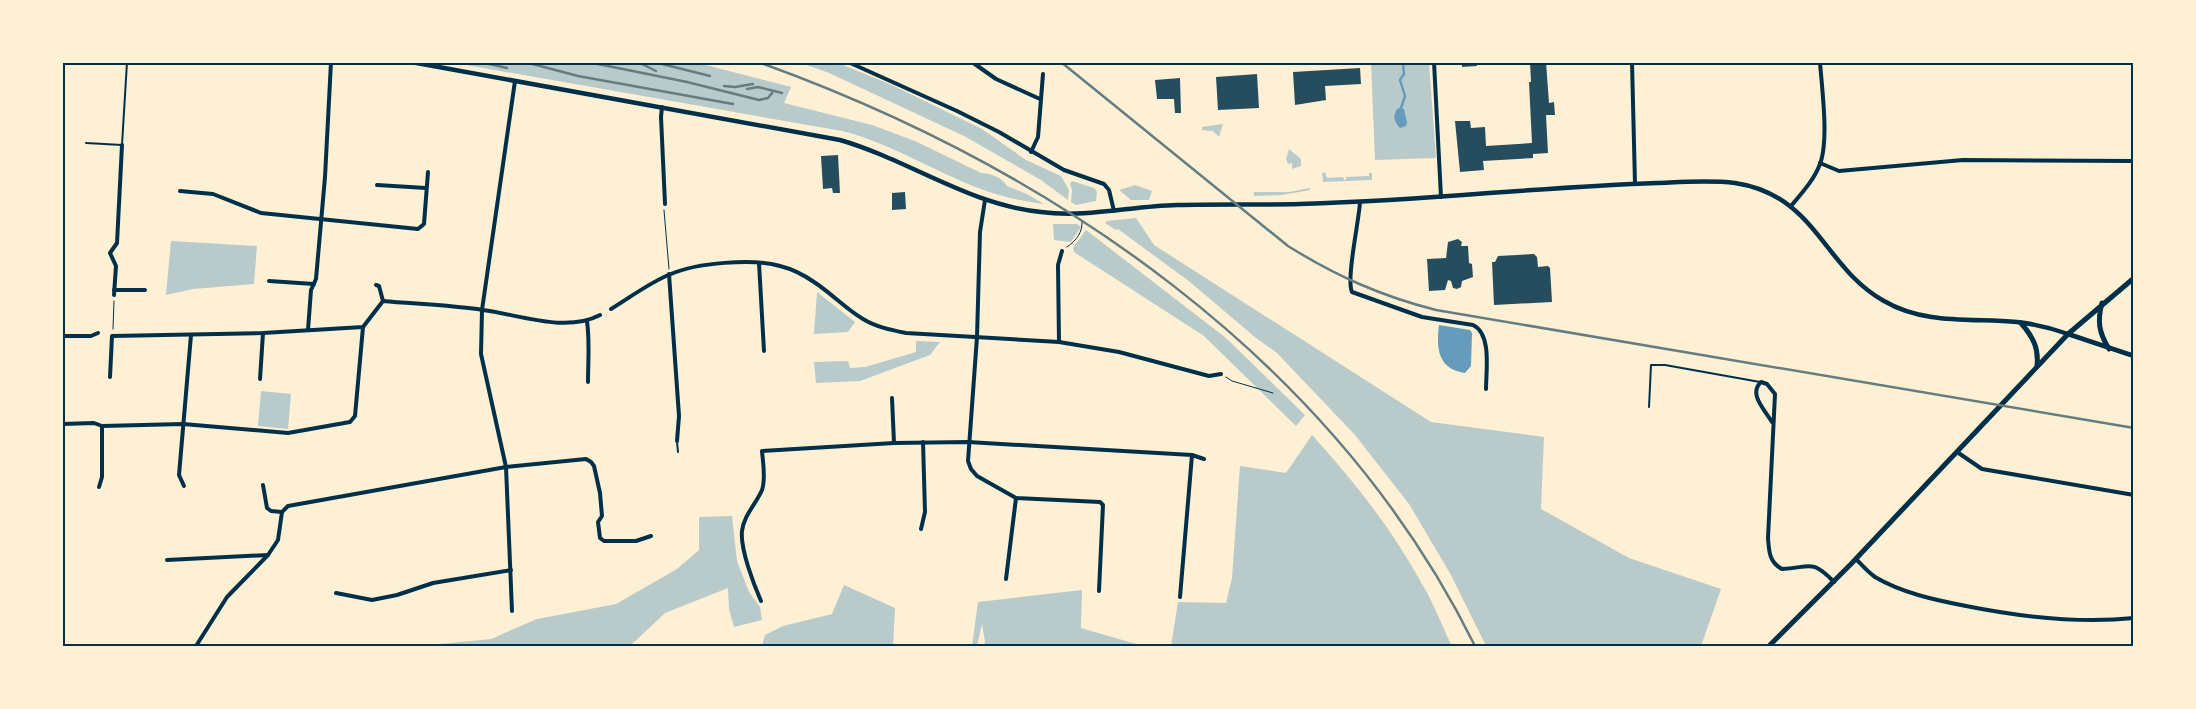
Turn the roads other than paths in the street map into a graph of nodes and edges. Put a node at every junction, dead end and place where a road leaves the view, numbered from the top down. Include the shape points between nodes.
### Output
1 (127, 62) edge
2 (331, 62) edge
3 (411, 62) edge
4 (848, 62) edge
5 (972, 62) edge
6 (1434, 62) edge
7 (1632, 62) edge
8 (1820, 62) edge
9 (1043, 74) dead end
10 (515, 81) junction
11 (1040, 99) junction
12 (662, 107) junction
13 (86, 143) dead end
14 (122, 145) junction
15 (1031, 152) junction
16 (2134, 161) edge
17 (1820, 163) junction
18 (428, 172) dead end
19 (1635, 184) junction
20 (377, 185) dead end
21 (426, 188) junction
22 (180, 191) dead end
23 (1441, 196) junction
24 (985, 200) junction
25 (1360, 202) junction
26 (665, 204) road end
27 (1792, 206) junction
28 (1114, 211) junction
29 (321, 218) junction
30 (1062, 251) dead end
31 (759, 263) junction
32 (669, 274) junction
33 (2134, 278) edge
34 (269, 281) dead end
35 (314, 284) junction
36 (376, 285) dead end
37 (114, 290) junction
38 (145, 290) dead end
39 (114, 295) road end
40 (383, 301) junction
41 (2102, 303) junction
42 (612, 309) dead end
43 (482, 310) junction
44 (600, 315) dead end
45 (587, 321) junction
46 (2022, 323) junction
47 (363, 326) junction
48 (308, 330) junction
49 (98, 333) dead end
50 (263, 333) junction
51 (2068, 334) junction
52 (191, 335) junction
53 (62, 336) edge
54 (977, 337) junction
55 (1059, 342) junction
56 (2110, 349) junction
57 (764, 351) dead end
58 (2134, 356) edge
59 (2037, 366) junction
60 (1221, 374) road end
61 (110, 377) dead end
62 (260, 380) dead end
63 (588, 382) dead end
64 (1761, 382) junction
65 (1486, 389) dead end
66 (892, 398) dead end
67 (1649, 407) dead end
68 (1772, 422) junction
69 (62, 424) edge
70 (183, 424) junction
71 (102, 426) junction
72 (677, 441) joint
73 (923, 442) junction
74 (968, 442) junction
75 (894, 443) junction
76 (678, 452) dead end
77 (1957, 452) junction
78 (1192, 455) junction
79 (1204, 459) dead end
80 (506, 467) junction
81 (262, 485) dead end
82 (184, 486) dead end
83 (99, 487) dead end
84 (2134, 495) edge
85 (1016, 498) junction
86 (282, 512) junction
87 (921, 529) dead end
88 (652, 536) dead end
89 (268, 555) junction
90 (1856, 558) junction
91 (167, 560) dead end
92 (511, 570) junction
93 (1006, 579) dead end
94 (1834, 582) junction
95 (1099, 591) dead end
96 (336, 593) dead end
97 (1180, 597) dead end
98 (761, 601) dead end
99 (512, 610) dead end
100 (2134, 618) edge
101 (196, 646) edge
102 (1769, 646) edge

1 - 14 lane
2 - 29 street
3 - 10 street
4 - 15 street via 957,111
5 - 11 street via 996,79
6 - 23 street
7 - 19 street
8 - 17 street via 1825,145
9 - 11 street
10 - 12 street
10 - 43 street
11 - 15 street via 1038,137
12 - 24 street via 840,140 877,152
12 - 26 street
13 - 14 lane
14 - 37 street via 117,243 110,253 116,266
15 - 28 street via 1064,170 1104,184 1109,190
16 - 17 street via 1963,160 1839,171
17 - 27 street
18 - 21 street
19 - 23 street
19 - 27 street via 1736,183 1773,195
20 - 21 street
21 - 29 street via 424,224 418,229
22 - 29 street via 212,194 261,213
23 - 25 street
24 - 28 street via 1021,210 1081,214
24 - 54 street via 980,232
25 - 28 street via 1177,205
25 - 65 street via 1350,281 1352,292 1422,317 1479,328 1485,341
27 - 46 street via 1852,277 1888,304 1939,319
29 - 35 street
30 - 55 street via 1058,265
31 - 32 street via 704,265
31 - 54 street via 780,265 797,272 840,300 862,319 884,328 906,333
31 - 57 street
32 - 42 street
32 - 72 street via 679,416
33 - 41 main road
34 - 35 street
35 - 48 street
36 - 40 street
37 - 38 street
37 - 39 street
40 - 43 street
40 - 47 street
41 - 51 main road
41 - 56 main road via 2100,332
43 - 45 street via 556,322
43 - 80 street via 481,354
44 - 45 street
45 - 63 street via 590,348
46 - 51 street
46 - 59 main road via 2035,342
47 - 48 street
47 - 70 street via 355,416 350,422 288,433
48 - 50 street
49 - 53 street
50 - 52 street
50 - 62 street
51 - 56 main road
51 - 59 main road
52 - 61 street via 112,336
52 - 70 street
54 - 55 street
54 - 74 street
55 - 60 street via 1119,352 1209,376
56 - 58 main road
59 - 77 main road
64 - 67 lane via 1651,364
64 - 68 street via 1755,395
64 - 68 street via 1775,394
66 - 75 street
68 - 94 street via 1770,558 1775,566 1782,569 1808,564 1817,567
69 - 71 street via 94,423
70 - 71 street
70 - 82 street via 179,475
71 - 83 street via 102,477
72 - 76 lane
73 - 74 street
73 - 75 street
73 - 87 street via 925,512
74 - 78 street
74 - 85 street via 971,469 977,476
75 - 98 street via 762,451 762,489 744,522 742,533 751,578
77 - 84 street via 1982,469
77 - 90 main road
78 - 79 street
78 - 97 street
80 - 86 street via 288,506
80 - 88 street via 586,459 591,462 600,493 600,538 604,541 636,541
80 - 92 street
81 - 86 street via 267,508
85 - 93 street
85 - 95 street via 1100,502 1103,505
86 - 89 street via 278,540
89 - 91 street
89 - 101 street via 227,597
90 - 94 main road
90 - 100 street via 1887,584 1949,603 2021,616 2068,620
92 - 96 street via 433,583 372,600
92 - 99 street
94 - 102 main road

